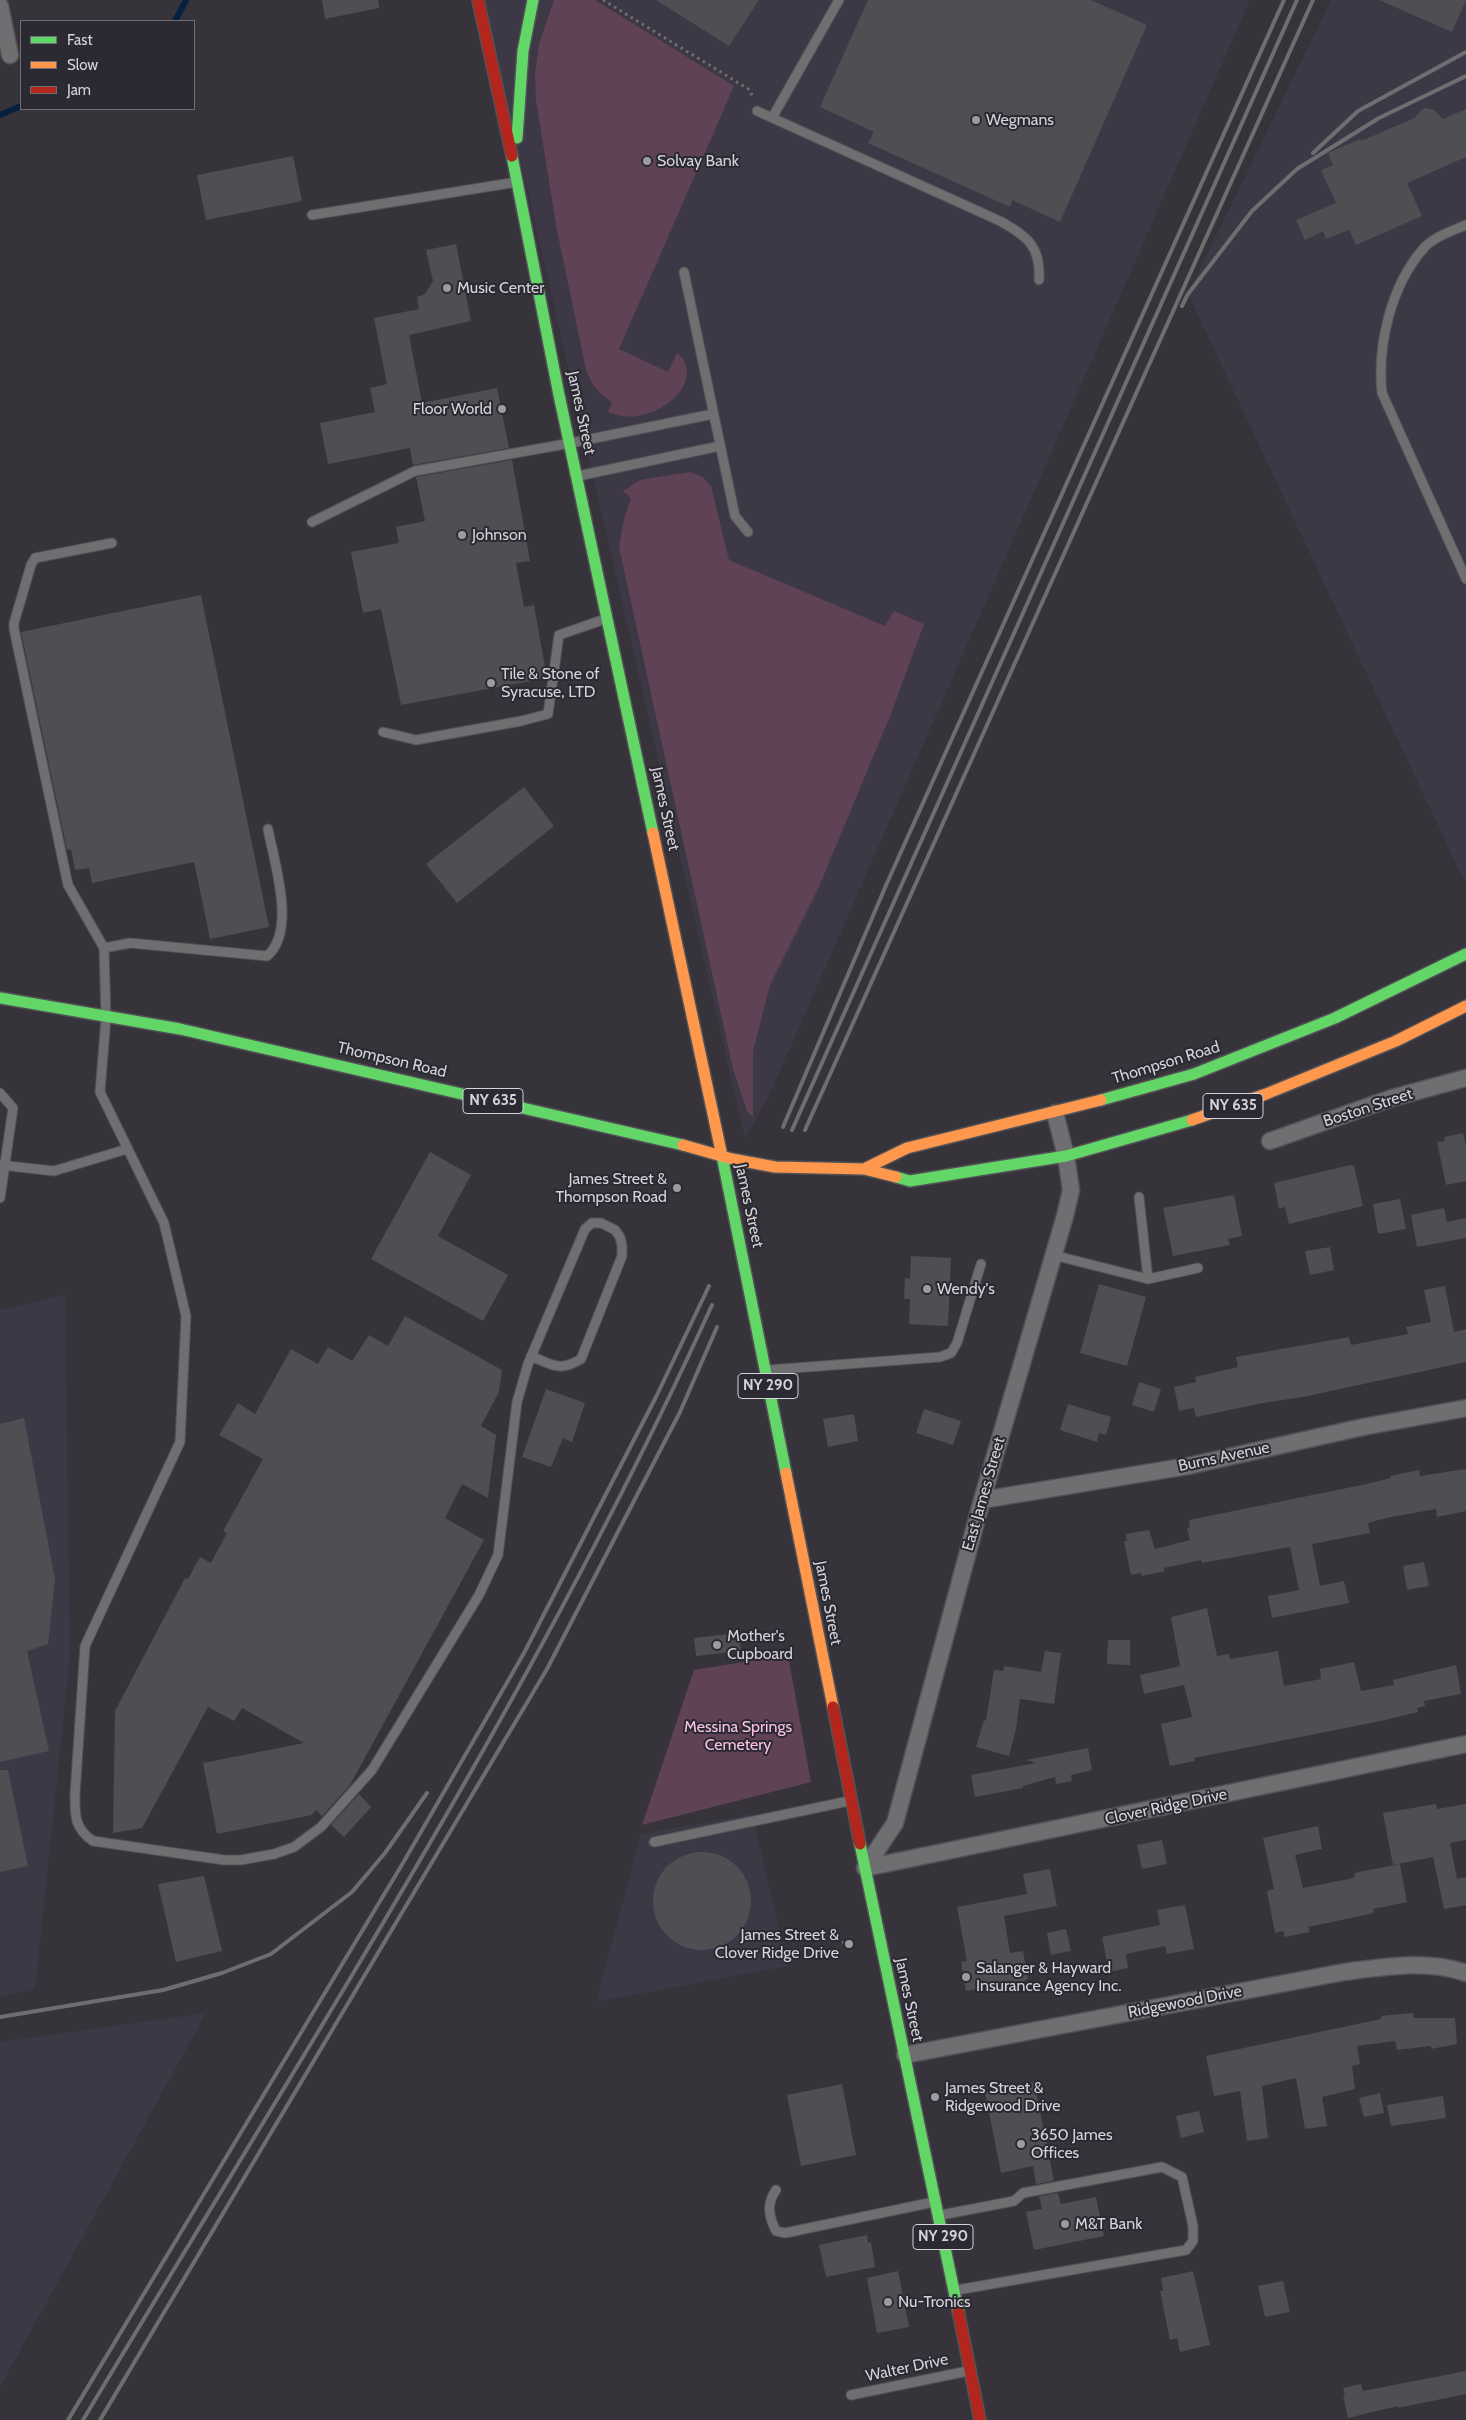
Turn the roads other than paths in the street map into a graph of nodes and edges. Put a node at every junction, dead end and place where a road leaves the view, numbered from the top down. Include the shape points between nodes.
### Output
1 (494, 0) edge
2 (534, 0) edge
3 (840, 0) edge
4 (479, 5) edge
5 (0, 6) edge
6 (10, 54) dead end
7 (757, 111) road end
8 (772, 118) junction
9 (515, 170) junction
10 (518, 182) junction
11 (312, 215) dead end
12 (1466, 225) edge
13 (684, 272) dead end
14 (1039, 280) dead end
15 (713, 414) junction
16 (571, 443) junction
17 (720, 446) junction
18 (578, 476) junction
19 (312, 522) dead end
20 (748, 532) dead end
21 (112, 543) dead end
22 (1466, 580) edge
23 (608, 618) junction
24 (383, 732) dead end
25 (268, 829) dead end
26 (104, 948) junction
27 (1466, 954) edge
28 (0, 998) edge
29 (1466, 1006) edge
30 (106, 1018) junction
31 (1466, 1078) edge
32 (0, 1093) edge
33 (1055, 1113) junction
34 (1270, 1141) dead end
35 (127, 1149) junction
36 (722, 1156) junction
37 (1066, 1156) junction
38 (2, 1165) edge
39 (864, 1169) junction
40 (1139, 1197) dead end
41 (0, 1198) edge
42 (1053, 1255) junction
43 (980, 1264) dead end
44 (1198, 1268) dead end
45 (1148, 1279) junction
46 (531, 1356) junction
47 (765, 1370) junction
48 (1466, 1408) edge
49 (982, 1500) junction
50 (1466, 1744) edge
51 (851, 1800) junction
52 (654, 1842) dead end
53 (865, 1868) junction
54 (1466, 1973) edge
55 (905, 2056) junction
56 (776, 2190) dead end
57 (936, 2202) junction
58 (939, 2216) junction
59 (954, 2291) junction
60 (970, 2370) junction
61 (851, 2395) dead end
62 (980, 2420) edge

1 - 4 main road
2 - 9 main road, NY 290 via 526,28 519,80
3 - 8 lane
4 - 9 main road, James Street
5 - 6 street
7 - 8 lane
8 - 14 lane via 1000,221 1022,234 1034,246 1038,256
9 - 10 main road, James Street / NY 290
10 - 11 lane
10 - 16 main road, James Street / NY 290
12 - 22 lane via 1424,248 1400,283 1387,324 1380,375 1382,393
13 - 15 lane
15 - 16 lane
15 - 17 lane
16 - 18 main road, James Street / NY 290
16 - 19 lane via 416,471
17 - 18 lane
17 - 20 lane via 735,516
18 - 23 main road, James Street / NY 290
21 - 26 lane via 35,558 14,623 68,885
23 - 24 lane via 558,635 548,714 416,740
23 - 36 main road, James Street / NY 290
25 - 26 lane via 283,915 274,950 267,956 130,943
26 - 30 lane
27 - 33 main road, Thompson Road / NY 635 via 1335,1018 1231,1060 1194,1074
28 - 30 main road, Thompson Road / NY 635
29 - 37 main road, Thompson Road / NY 635 via 1396,1041 1266,1094
30 - 35 lane via 100,1092
30 - 36 main road, Thompson Road / NY 635 via 180,1029 342,1065
31 - 34 street, Boston Street via 1392,1098
32 - 38 lane via 13,1108
33 - 37 street, East James Street
33 - 39 main road, Thompson Road / NY 635 via 907,1148
35 - 38 lane via 54,1172
35 - 46 lane via 164,1223 186,1316 180,1442 84,1646 75,1812 82,1834 93,1841 242,1860 294,1847 321,1827 372,1770 479,1596 498,1555 517,1402
36 - 39 main road, Thompson Road / NY 635 via 775,1167
36 - 47 main road, James Street / NY 290
37 - 39 main road, Thompson Road / NY 635 via 910,1181
37 - 42 street, East James Street via 1071,1190
38 - 41 lane
40 - 45 lane
42 - 45 lane
42 - 49 street, East James Street
43 - 47 lane via 957,1343 951,1353 940,1357 865,1364
44 - 45 lane
46 - 46 lane via 585,1229 592,1223 601,1223 615,1230 620,1237 622,1256 581,1359 568,1367 558,1367
47 - 51 main road, James Street / NY 290
48 - 49 street, Burns Avenue via 1362,1427 1188,1466
49 - 53 street, East James Street via 895,1823
50 - 53 street, Clover Ridge Drive
51 - 52 lane
51 - 53 main road, James Street / NY 290
53 - 55 main road, James Street / NY 290
54 - 55 street, Ridgewood Drive via 1403,1965 1344,1972
55 - 57 main road, James Street / NY 290
56 - 57 lane via 768,2204 771,2222 776,2231 785,2233
57 - 58 main road, James Street / NY 290
58 - 59 main road, James Street / NY 290
58 - 59 lane via 1014,2201 1023,2193 1162,2167 1182,2177 1193,2226 1193,2241 1186,2250
59 - 60 main road, James Street / NY 290
60 - 61 lane, Walter Drive
60 - 62 main road, James Street / NY 290

